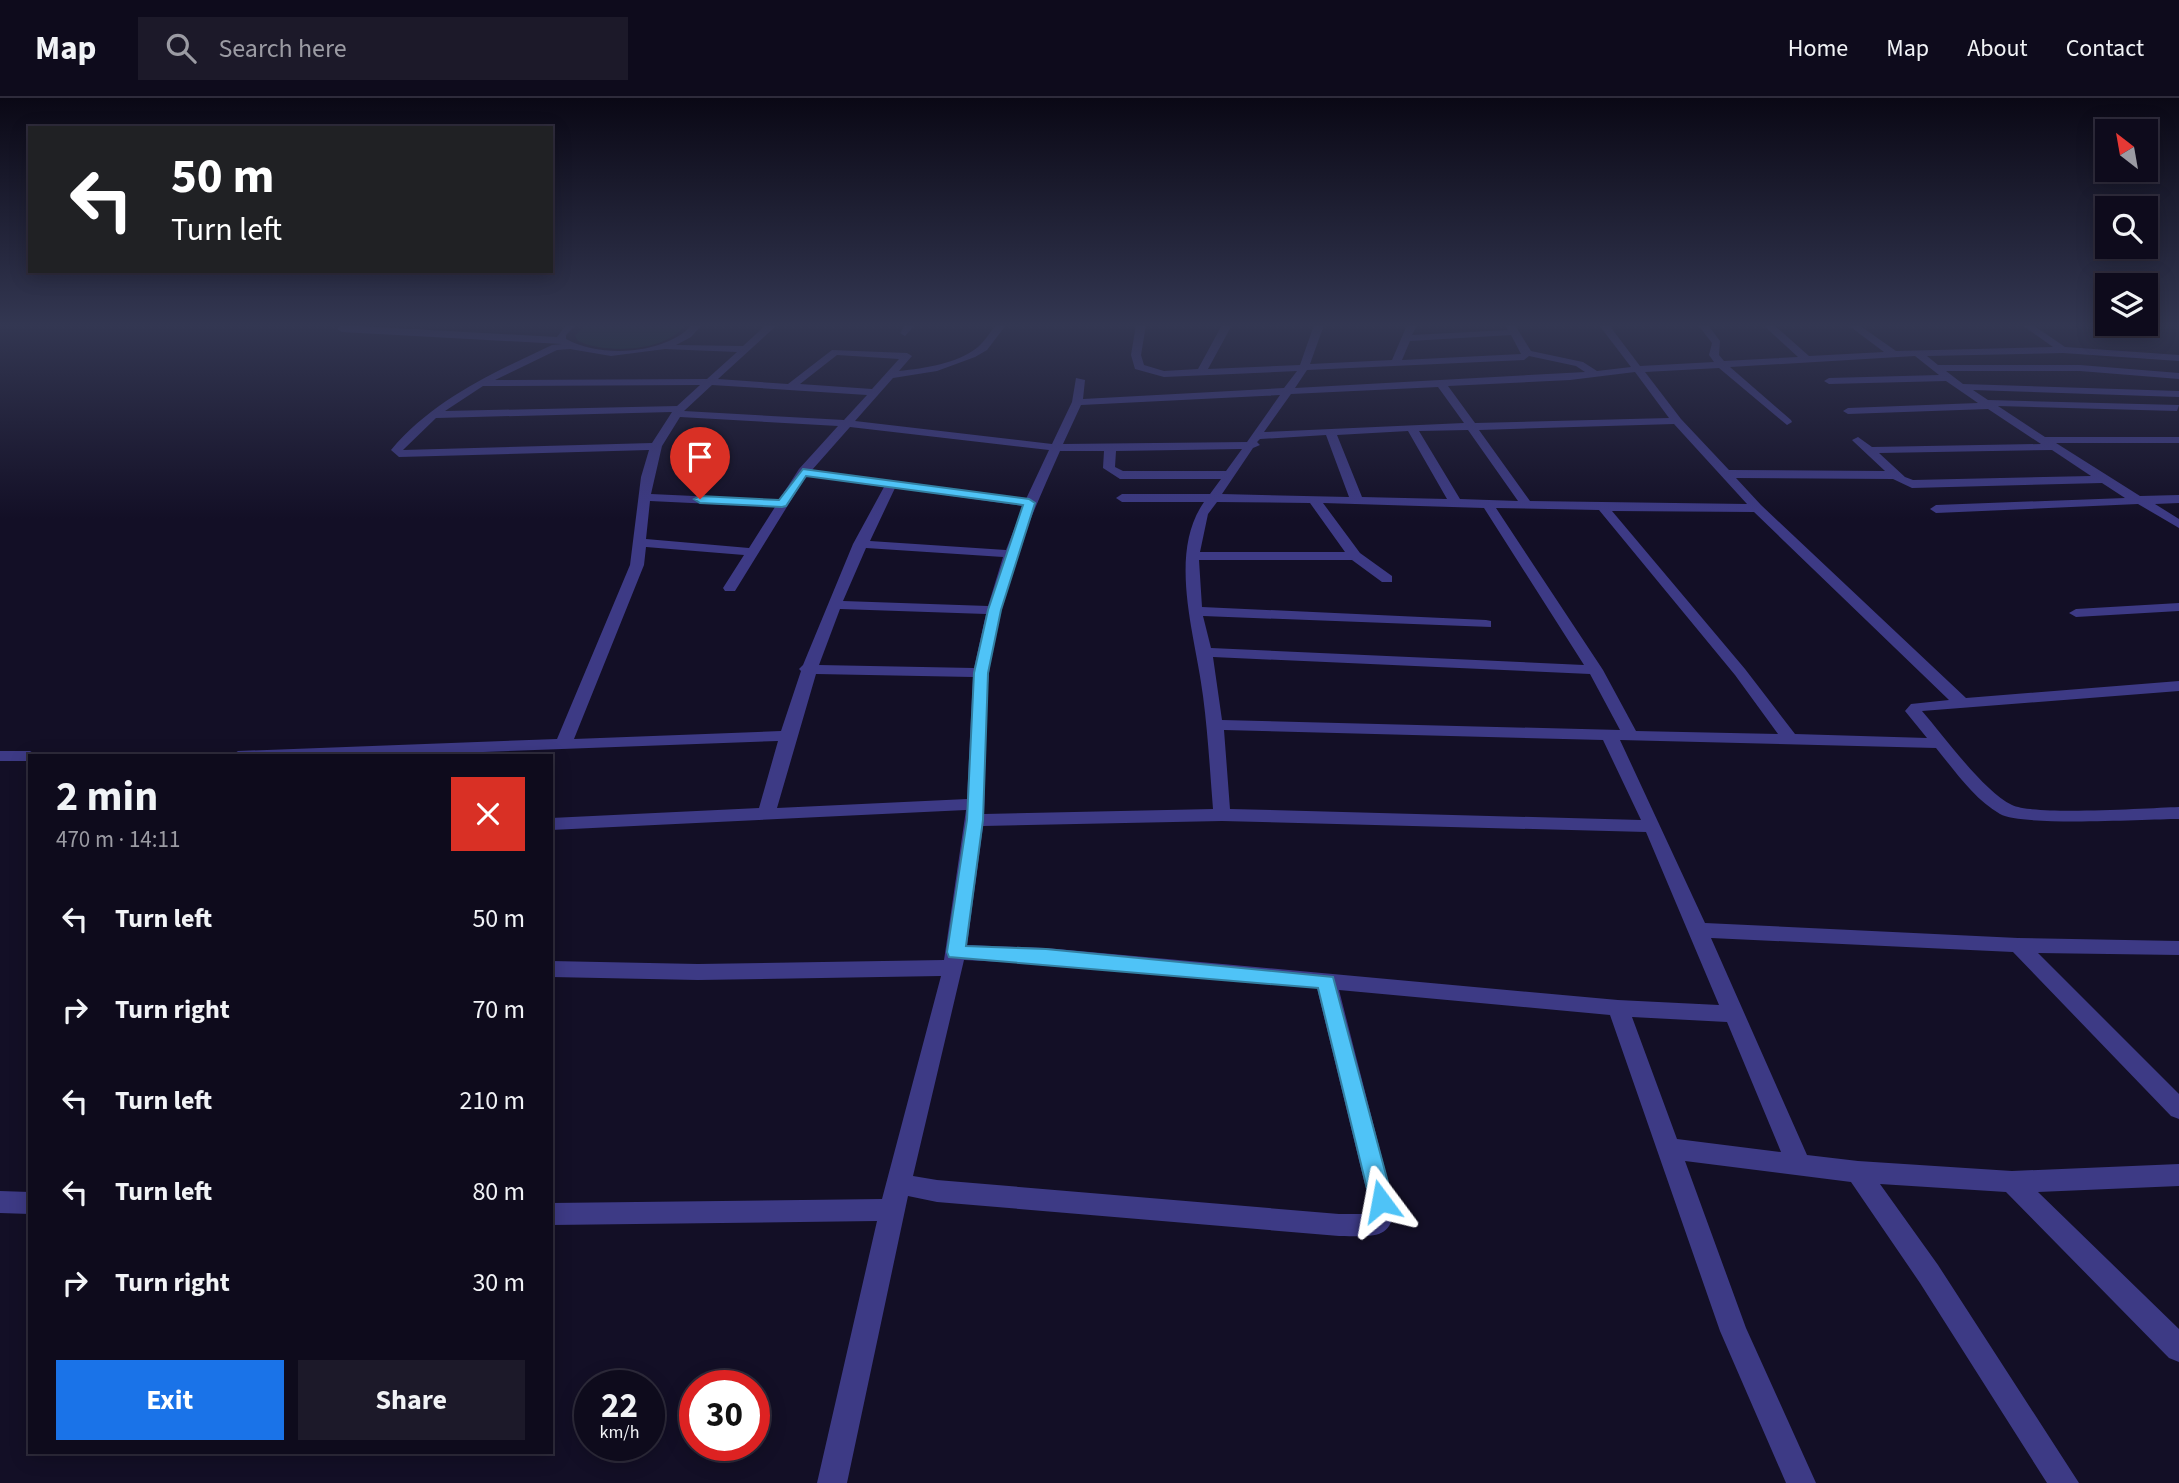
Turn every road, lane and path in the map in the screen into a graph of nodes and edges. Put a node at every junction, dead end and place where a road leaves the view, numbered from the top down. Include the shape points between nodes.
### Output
1 (470, 390) edge
2 (703, 390) edge
3 (834, 390) edge
4 (876, 390) edge
5 (1079, 390) edge
6 (1316, 390) edge
7 (1445, 390) edge
8 (1654, 390) edge
9 (1750, 390) edge
10 (1964, 390) edge
11 (2042, 390) edge
12 (1290, 391) junction
13 (874, 392) junction
14 (2179, 394) edge
15 (1077, 402) junction
16 (1988, 405) junction
17 (2178, 407) edge
18 (1848, 411) dead end
19 (678, 412) junction
20 (433, 415) junction
21 (1677, 421) junction
22 (1787, 422) dead end
23 (846, 423) junction
24 (1470, 426) junction
25 (1412, 428) junction
26 (1331, 433) junction
27 (1257, 440) junction
28 (1858, 440) dead end
29 (2179, 440) edge
30 (2050, 444) junction
31 (656, 446) junction
32 (1058, 448) junction
33 (1110, 448) junction
34 (1869, 450) junction
35 (803, 472) junction
36 (1727, 474) junction
37 (1228, 475) junction
38 (1896, 475) junction
39 (2105, 479) junction
40 (892, 484) junction
41 (645, 496) junction
42 (1212, 497) junction
43 (1122, 498) dead end
44 (2179, 499) edge
45 (1314, 500) junction
46 (2138, 500) junction
47 (1357, 501) junction
48 (1029, 503) junction
49 (782, 504) junction
50 (1457, 505) junction
51 (1489, 506) junction
52 (1528, 507) junction
53 (1757, 508) junction
54 (1604, 509) junction
55 (1936, 509) dead end
56 (2179, 524) edge
57 (642, 544) junction
58 (860, 544) junction
59 (752, 552) junction
60 (1013, 554) junction
61 (1192, 556) junction
62 (1355, 556) junction
63 (1387, 579) dead end
64 (730, 588) dead end
65 (834, 605) junction
66 (2179, 607) edge
67 (994, 610) junction
68 (1195, 611) junction
69 (2076, 613) dead end
70 (1486, 624) dead end
71 (1205, 652) junction
72 (807, 669) junction
73 (1595, 670) junction
74 (981, 673) junction
75 (2179, 686) edge
76 (1963, 704) junction
77 (1214, 725) junction
78 (1609, 735) junction
79 (786, 736) junction
80 (1631, 736) junction
81 (1790, 738) junction
82 (564, 743) junction
83 (1937, 743) junction
84 (508, 751) edge
85 (358, 754) edge
86 (0, 755) edge
87 (28, 756) edge
88 (767, 811) junction
89 (976, 812) junction
90 (2179, 813) edge
91 (1222, 815) junction
92 (553, 824) edge
93 (1653, 826) junction
94 (1696, 930) junction
95 (2018, 945) junction
96 (2179, 948) edge
97 (954, 960) junction
98 (553, 969) edge
99 (1326, 982) junction
100 (1618, 1007) junction
101 (1732, 1014) junction
102 (2179, 1109) edge
103 (1666, 1148) junction
104 (1799, 1164) junction
105 (1858, 1172) junction
106 (2179, 1175) edge
107 (2012, 1182) junction
108 (900, 1184) junction
109 (0, 1202) edge
110 (28, 1203) edge
111 (892, 1210) junction
112 (553, 1214) edge
113 (2179, 1348) edge
114 (832, 1483) edge
115 (1801, 1483) edge
116 (2064, 1483) edge

1 - 20 street
2 - 19 street
3 - 13 street
4 - 13 street
5 - 15 street
6 - 12 street
7 - 24 street
8 - 21 street
9 - 22 street
10 - 16 street
11 - 14 street
12 - 15 street
12 - 27 street
13 - 23 street
15 - 32 street
16 - 17 street
16 - 18 street
16 - 30 street
19 - 20 street
19 - 23 street
19 - 31 street
20 - 31 street via 397,450 399,454
21 - 24 street
21 - 36 street
23 - 32 street
23 - 35 street
24 - 25 street
24 - 52 street
25 - 26 street
25 - 50 street
26 - 27 street
26 - 47 street
27 - 33 street
27 - 37 street
28 - 34 street
29 - 30 street
30 - 34 street
30 - 39 street
31 - 41 street
32 - 33 street
32 - 48 street
33 - 37 street via 1109,468 1120,475
34 - 38 street
35 - 40 street
35 - 49 street
36 - 38 street
36 - 53 street
37 - 42 street
38 - 39 street via 1904,482 1919,484
39 - 46 street
40 - 48 street
40 - 58 street
41 - 49 street
41 - 57 street
42 - 43 street
42 - 45 street
42 - 61 street via 1202,514
44 - 46 street
45 - 47 street
45 - 62 street
46 - 55 street
46 - 56 street
47 - 50 street
48 - 60 street
49 - 59 street
50 - 51 street
51 - 52 street
51 - 73 street
52 - 54 street
53 - 54 street
53 - 76 street
54 - 81 street
57 - 59 street
57 - 82 street
58 - 60 street
58 - 65 street
59 - 64 street
60 - 67 street
61 - 62 street
61 - 68 street
62 - 63 street
65 - 67 street
65 - 72 street
66 - 69 street
67 - 74 street
68 - 70 street
68 - 71 street
71 - 73 street
71 - 77 street
72 - 74 street
72 - 79 street
73 - 80 street
74 - 89 street
75 - 76 street
76 - 83 street via 1913,711
77 - 78 street
77 - 91 street
78 - 80 street
78 - 93 street
79 - 82 street
79 - 88 street
80 - 81 street
81 - 83 street
82 - 84 street
83 - 90 street via 1985,794 2008,811 2041,815
84 - 85 street
86 - 87 street
88 - 89 street
88 - 92 street
89 - 91 street
89 - 97 street
91 - 93 street
93 - 94 street
94 - 95 street
94 - 101 street
95 - 96 street
95 - 102 street
97 - 98 street via 698,972
97 - 99 street via 1046,956
97 - 108 street
99 - 100 street
99 - 108 street via 1381,1201 1382,1219 1373,1225 951,1192
100 - 101 street
100 - 103 street
101 - 104 street
103 - 104 street
103 - 115 street via 1734,1331
104 - 105 street
105 - 107 street
105 - 116 street
106 - 107 street
107 - 113 street
108 - 111 street
109 - 110 street
111 - 112 street
111 - 114 street

